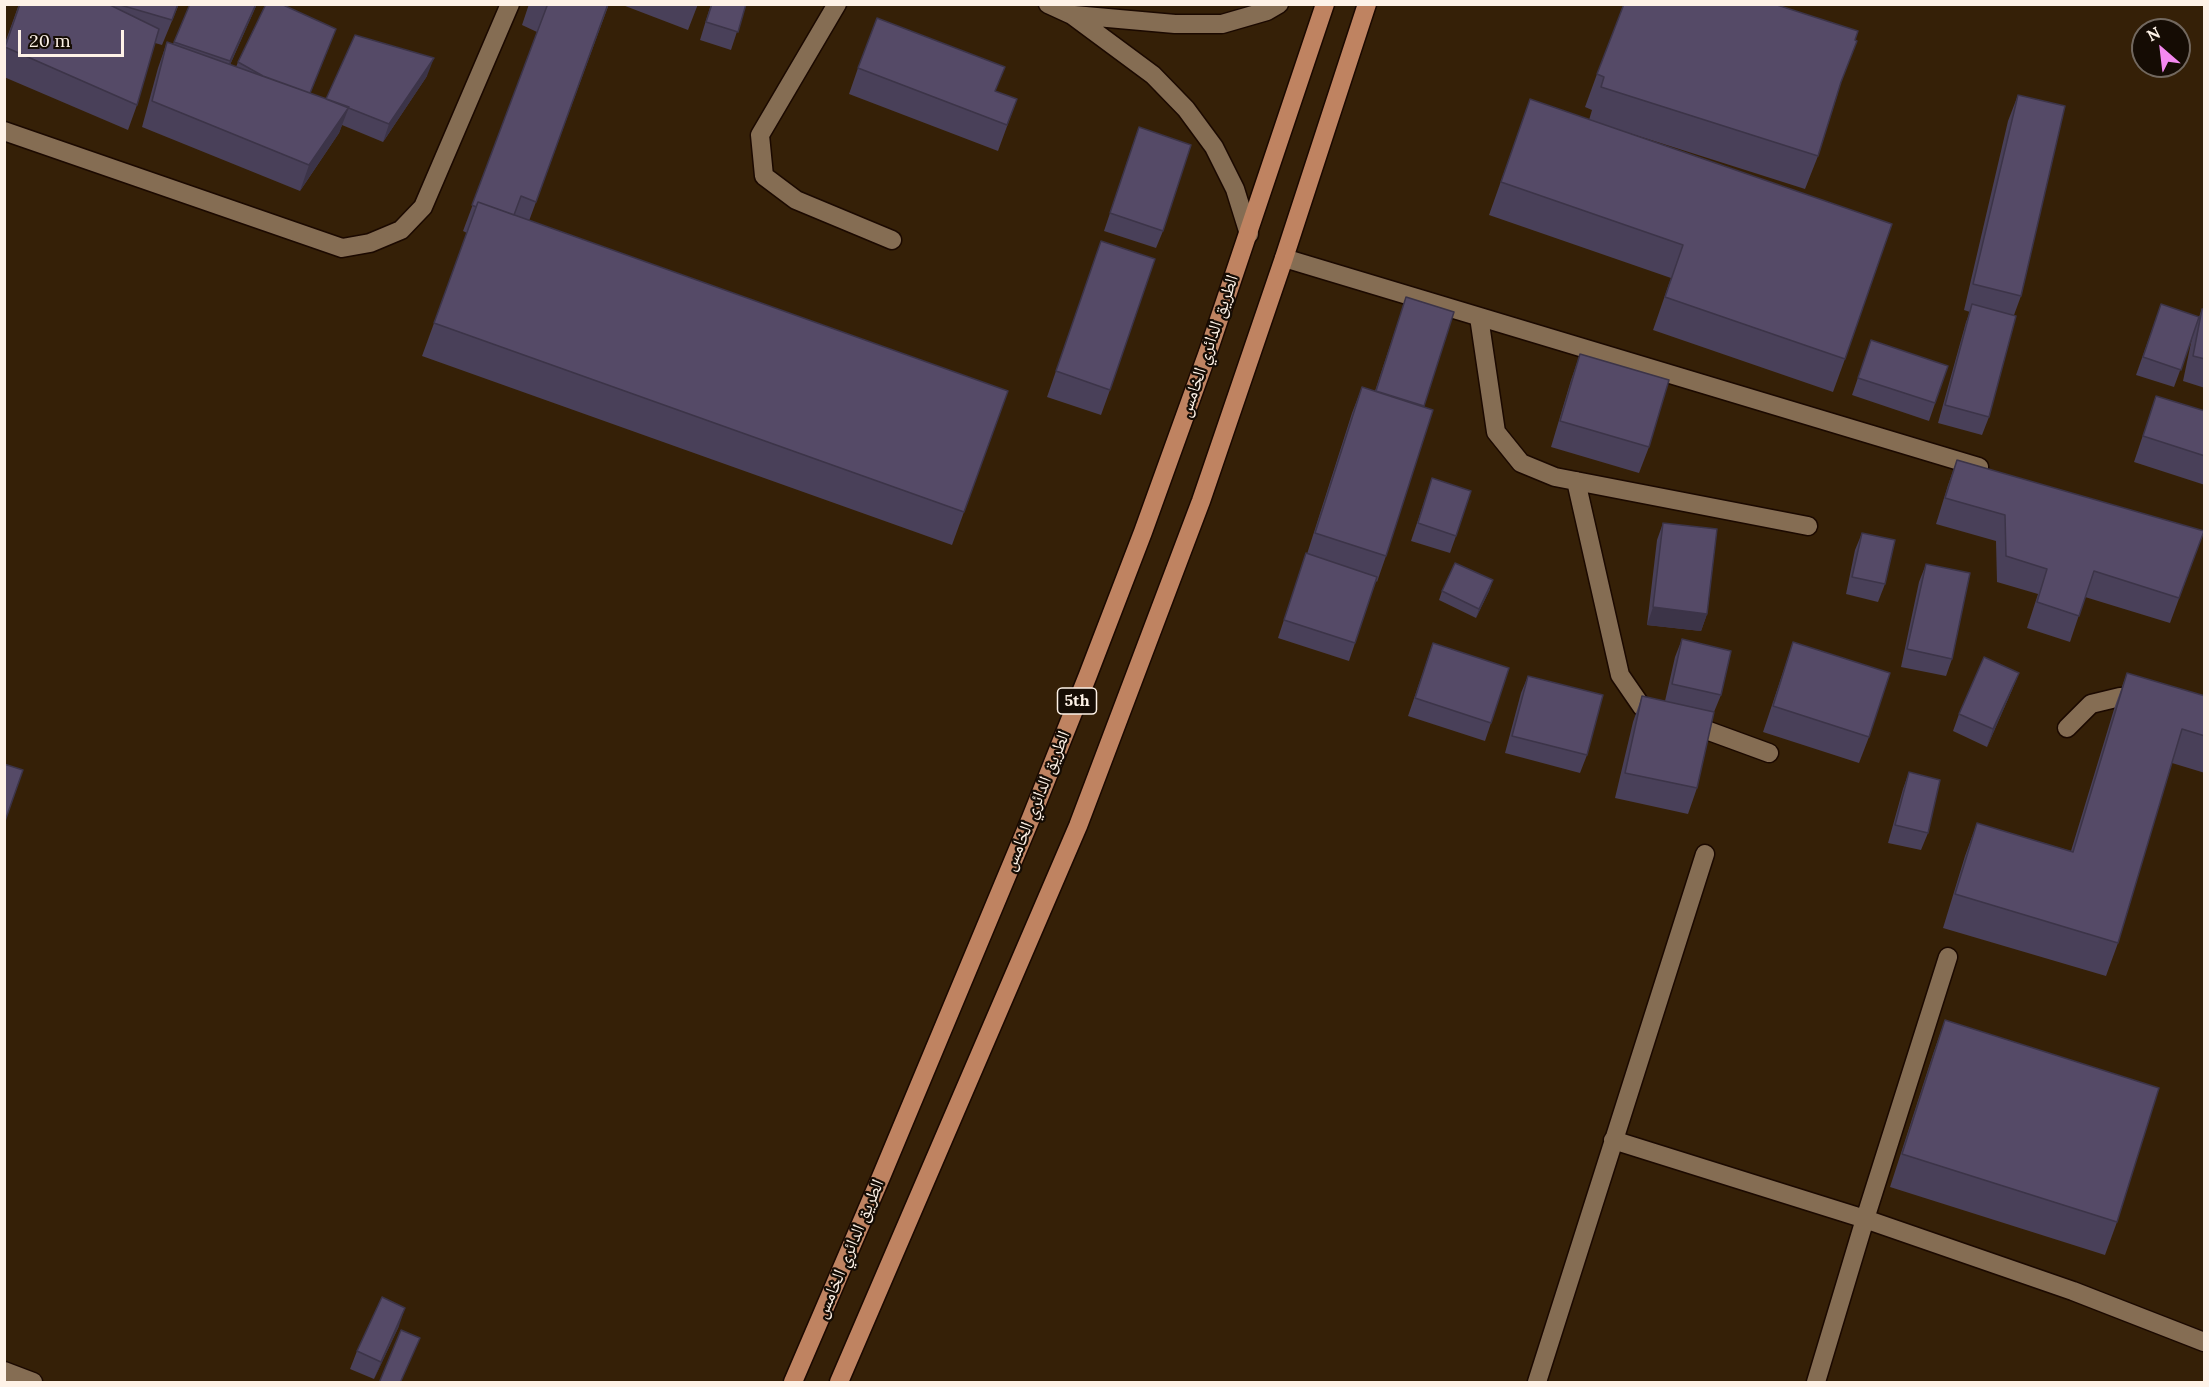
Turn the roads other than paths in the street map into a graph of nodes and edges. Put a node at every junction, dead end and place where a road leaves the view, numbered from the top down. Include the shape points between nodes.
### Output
1 (510, 4) edge
2 (837, 4) edge
3 (1048, 4) edge
4 (1279, 4) edge
5 (1325, 4) edge
6 (1367, 4) edge
7 (1072, 15) junction
8 (4, 131) edge
9 (1249, 234) junction
10 (892, 240) dead end
11 (1284, 258) junction
12 (1479, 316) junction
13 (2001, 473) edge
14 (1576, 481) junction
15 (1808, 526) dead end
16 (2155, 700) edge
17 (2067, 728) dead end
18 (1770, 753) dead end
19 (1705, 854) dead end
20 (1948, 957) dead end
21 (1614, 1140) junction
22 (1865, 1219) junction
23 (2205, 1342) edge
24 (4, 1371) edge
25 (33, 1383) edge
26 (793, 1383) edge
27 (839, 1383) edge
28 (1537, 1383) edge
29 (1816, 1383) edge

1 - 8 street via 423,207 401,230 370,243 342,248
2 - 10 street via 760,135 764,176 796,200
3 - 7 street
4 - 7 street via 1222,24
5 - 9 main road, الطريق الدائري الخامس / 5th
6 - 11 main road, 5th
7 - 9 street via 1153,75 1186,109 1214,147
9 - 26 main road, الطريق الدائري الخامس / 5th via 1088,675
11 - 12 street
11 - 27 main road, 5th via 1201,501 1078,826
12 - 13 street
12 - 14 street via 1496,432 1521,463
14 - 15 street
14 - 18 street via 1620,675 1642,707
16 - 17 street via 2120,697 2091,704
19 - 21 street
20 - 22 street
21 - 22 street
21 - 28 street
22 - 23 street via 2073,1291
22 - 29 street
24 - 25 street

